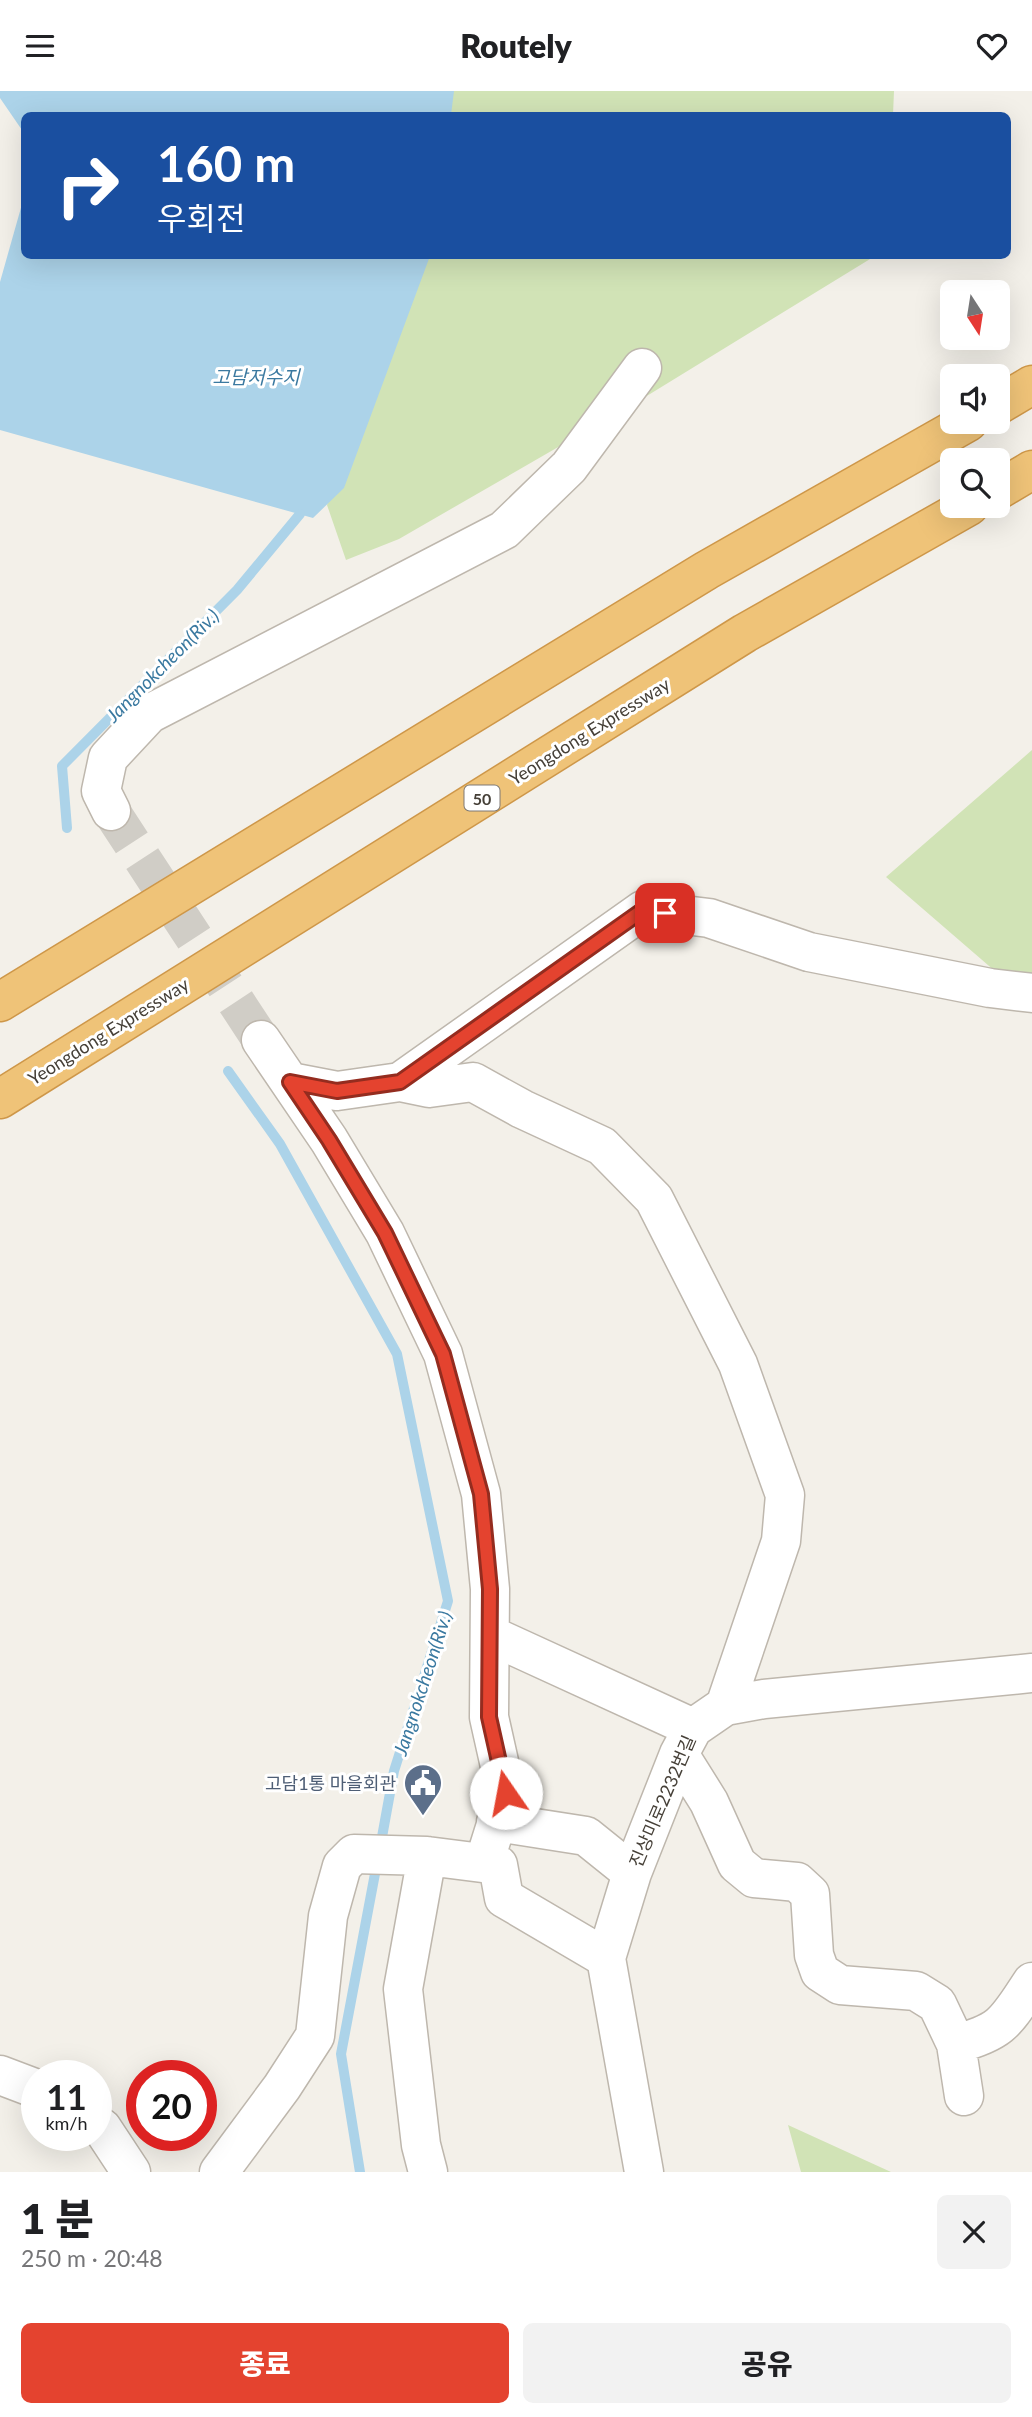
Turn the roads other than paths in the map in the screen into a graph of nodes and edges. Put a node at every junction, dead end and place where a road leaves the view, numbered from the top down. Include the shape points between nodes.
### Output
1 (642, 368) dead end
2 (1032, 385) edge
3 (1010, 398) edge
4 (947, 434) edge
5 (1032, 470) edge
6 (1010, 483) edge
7 (948, 518) edge
8 (111, 811) tunnel mouth
9 (84, 950) junction
10 (0, 993) edge
11 (1032, 993) edge
12 (0, 1002) edge
13 (261, 1040) tunnel mouth
14 (290, 1082) junction
15 (400, 1082) junction
16 (0, 1099) edge
17 (490, 1635) junction
18 (1032, 1673) edge
19 (725, 1706) junction
20 (686, 1741) junction
21 (496, 1822) junction
22 (398, 1855) junction
23 (484, 1863) junction
24 (632, 1873) junction
25 (606, 1958) junction
26 (1032, 1982) edge
27 (956, 2044) junction
28 (0, 2075) edge
29 (21, 2083) edge
30 (964, 2096) dead end
31 (112, 2143) edge
32 (131, 2172) edge
33 (219, 2172) edge
34 (428, 2172) edge
35 (644, 2172) edge

1 - 8 street via 569,467 504,530 149,715 108,758 102,791
2 - 3 highway
4 - 9 highway via 707,570
5 - 6 highway
7 - 16 highway, Yeongdong Expressway / 50 via 745,633
9 - 10 highway
9 - 12 highway
11 - 15 street via 809,952 709,918 643,910
13 - 14 street
14 - 15 street via 337,1091
14 - 17 street via 385,1233 443,1354 481,1494
15 - 19 street via 429,1089 472,1082 602,1146 654,1199 738,1364 785,1495 781,1541
17 - 20 street
17 - 21 street via 489,1717 506,1793
18 - 19 street, 진상미로2232번길
19 - 20 street, 진상미로2232번길
20 - 24 street, 진상미로2232번길
20 - 27 street via 737,1864 754,1878 797,1882 810,1894 814,1955 820,1972 840,1985 916,1991 937,2004
21 - 23 street
21 - 24 street via 586,1836
22 - 23 street
22 - 33 street via 354,1854 342,1866 328,1916 315,2036
22 - 34 street via 403,1989
23 - 25 street via 498,1865 504,1898
24 - 25 street, 진상미로2232번길
25 - 35 street, 진상미로2232번길
26 - 27 street via 1006,2021 985,2036
27 - 30 street
28 - 29 street
31 - 32 street

